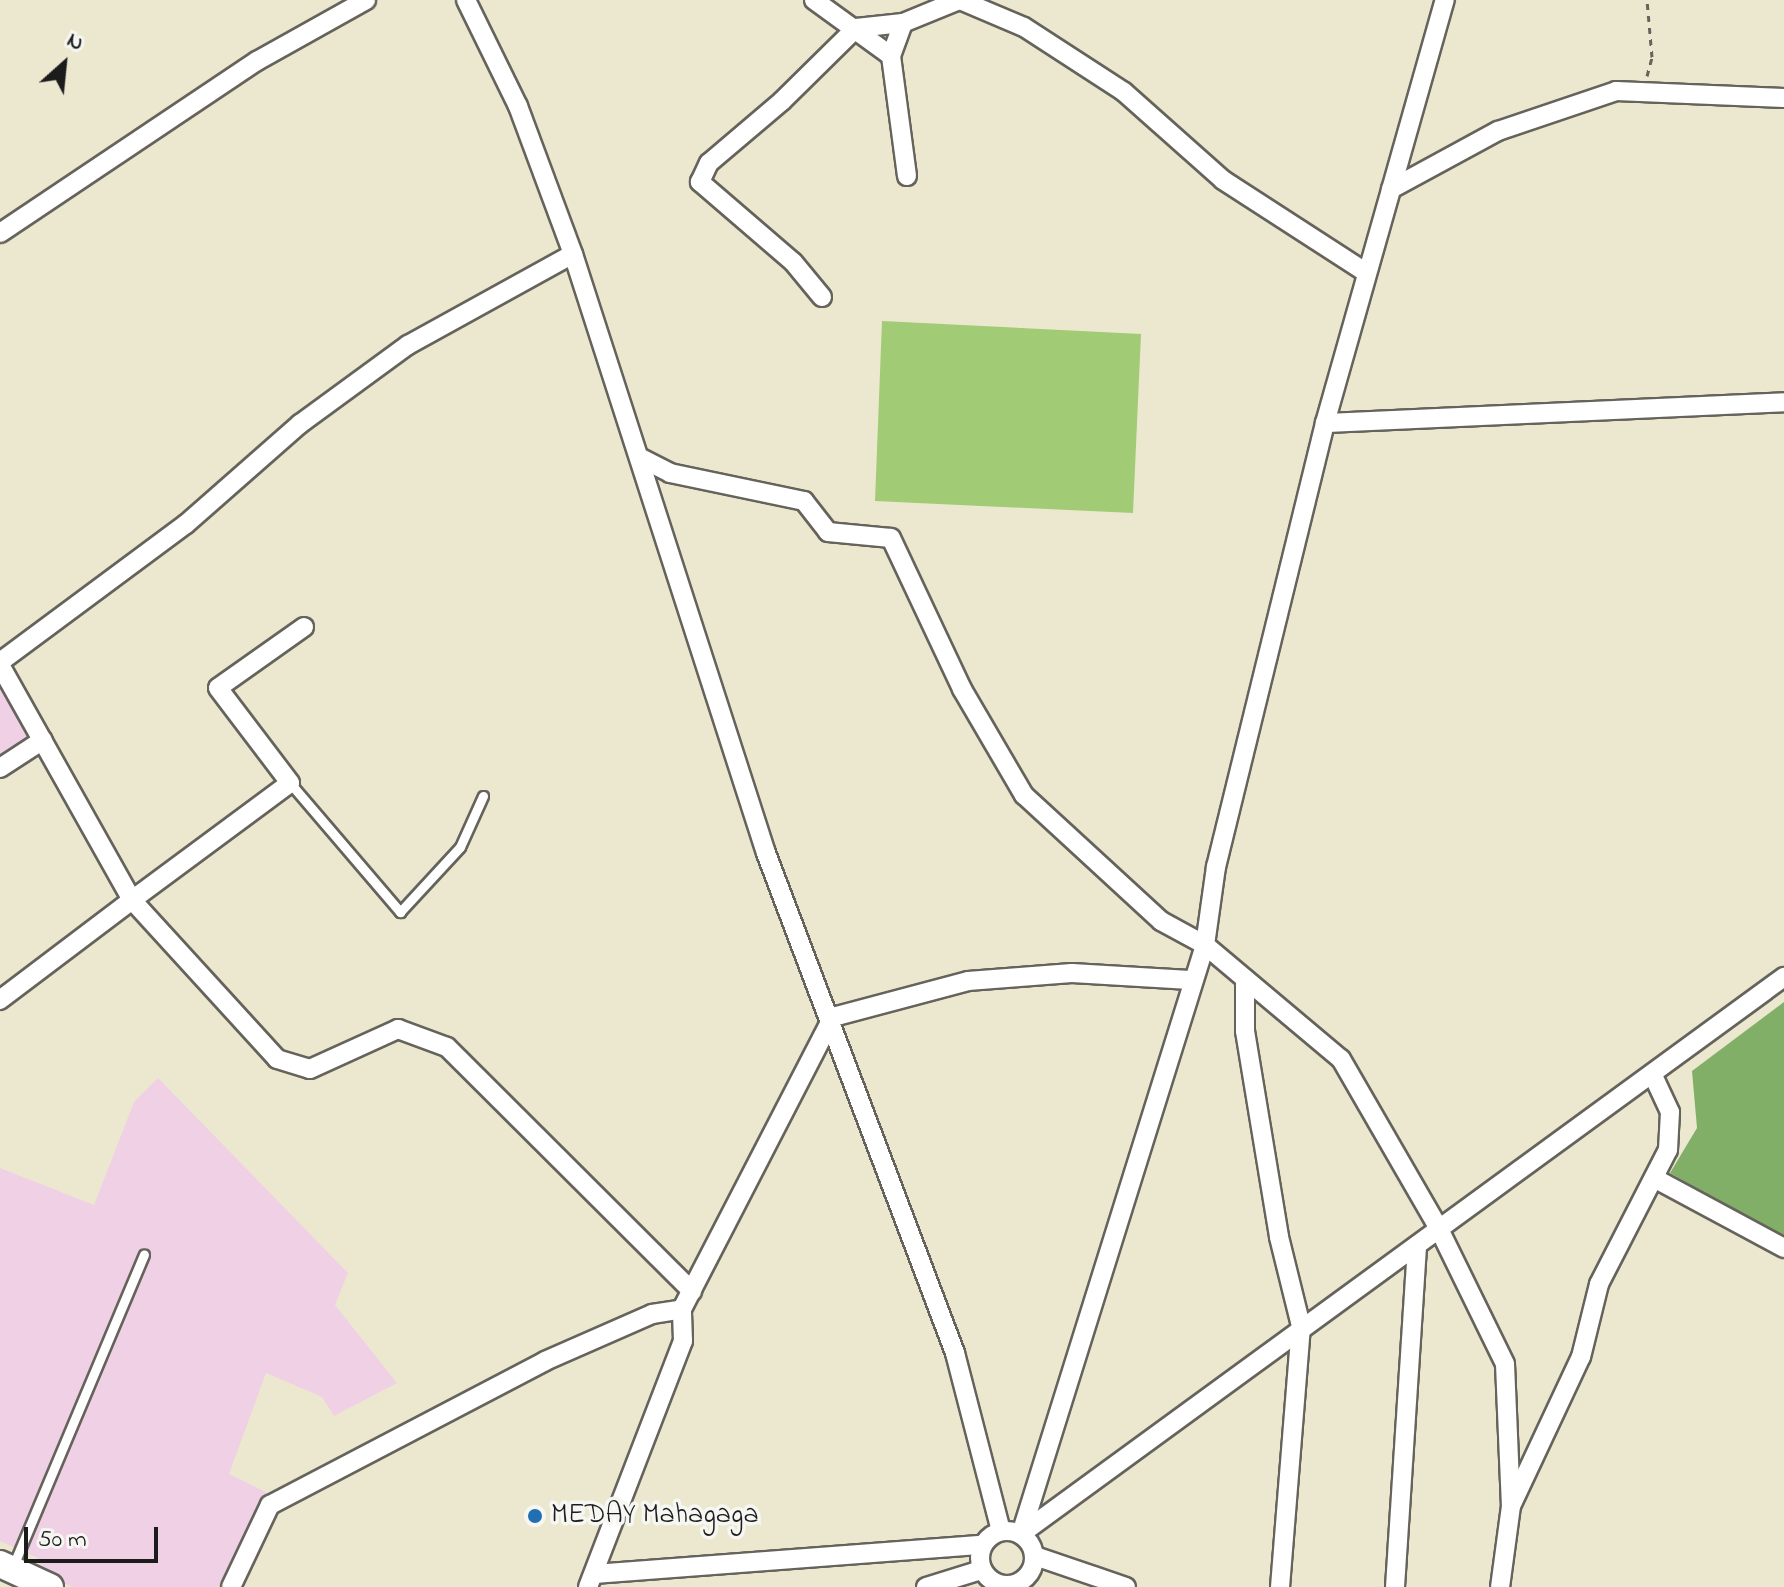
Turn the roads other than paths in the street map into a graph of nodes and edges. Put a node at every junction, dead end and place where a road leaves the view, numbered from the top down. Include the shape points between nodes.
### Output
1 (366, 0) edge
2 (466, 0) edge
3 (814, 0) edge
4 (960, 0) edge
5 (1445, 0) edge
6 (903, 23) junction
7 (856, 28) junction
8 (891, 56) junction
9 (1784, 98) edge
10 (907, 176) dead end
11 (1391, 189) junction
12 (0, 233) edge
13 (573, 254) junction
14 (1367, 273) junction
15 (822, 297) dead end
16 (1784, 402) edge
17 (1325, 423) junction
18 (641, 458) junction
19 (304, 627) dead end
20 (0, 664) edge
21 (43, 740) junction
22 (0, 768) edge
23 (290, 783) junction
24 (483, 796) dead end
25 (132, 900) junction
26 (1205, 945) junction
27 (1784, 977) edge
28 (1190, 980) junction
29 (1245, 984) junction
30 (0, 1000) edge
31 (833, 1017) junction
32 (1654, 1077) junction
33 (1654, 1178) junction
34 (1439, 1229) junction
35 (1417, 1246) junction
36 (1784, 1248) edge
37 (144, 1254) dead end
38 (692, 1291) junction
39 (682, 1309) junction
40 (1301, 1326) junction
41 (1511, 1506) junction
42 (1001, 1531) junction
43 (1021, 1534) junction
44 (982, 1545) junction
45 (6, 1567) edge
46 (981, 1570) junction
47 (1033, 1572) edge
48 (591, 1580) edge
49 (1002, 1586) edge
50 (50, 1587) edge
51 (231, 1587) edge
52 (926, 1587) edge
53 (1126, 1587) edge
54 (1280, 1587) edge
55 (1395, 1587) edge
56 (1500, 1587) edge

1 - 12 street via 257,61
2 - 13 street via 518,106
3 - 7 street
4 - 6 street
4 - 14 street via 1024,27 1124,92 1223,180
5 - 11 street
6 - 7 street
6 - 8 street
7 - 8 street
7 - 15 street via 709,163 700,182 793,262
8 - 10 street
9 - 11 street via 1616,91 1498,131
11 - 14 street
13 - 18 street
13 - 20 street via 408,345 300,424 186,524
14 - 17 street
16 - 17 street
17 - 26 street via 1216,867
18 - 26 street via 670,473 804,501 828,532 891,538 962,689 1024,795 1161,921
18 - 31 street via 766,853
19 - 23 street via 218,688
20 - 21 street
21 - 22 street
21 - 25 street
23 - 24 lane via 400,912 460,847
23 - 25 street
25 - 30 street
25 - 38 street via 277,1059 310,1069 398,1029 447,1047
26 - 28 street
26 - 29 street
27 - 32 street
28 - 31 street via 1072,973 968,981
28 - 43 street
29 - 34 street via 1341,1059
29 - 40 street via 1245,1031 1279,1237
31 - 38 street
31 - 42 street via 955,1353
32 - 33 street via 1670,1112 1668,1150
32 - 34 street
33 - 36 street
33 - 41 street via 1599,1284 1581,1357
34 - 35 street
34 - 41 street via 1505,1364
35 - 40 street
35 - 55 street
37 - 45 lane
38 - 39 street
39 - 48 street via 683,1341
39 - 51 street via 652,1314 545,1361 270,1505
40 - 43 street
40 - 54 street
41 - 56 street
42 - 43 street
42 - 44 street
43 - 47 street
44 - 46 street
44 - 48 street
45 - 50 main road
46 - 49 street
46 - 52 street
47 - 49 street
47 - 53 street

